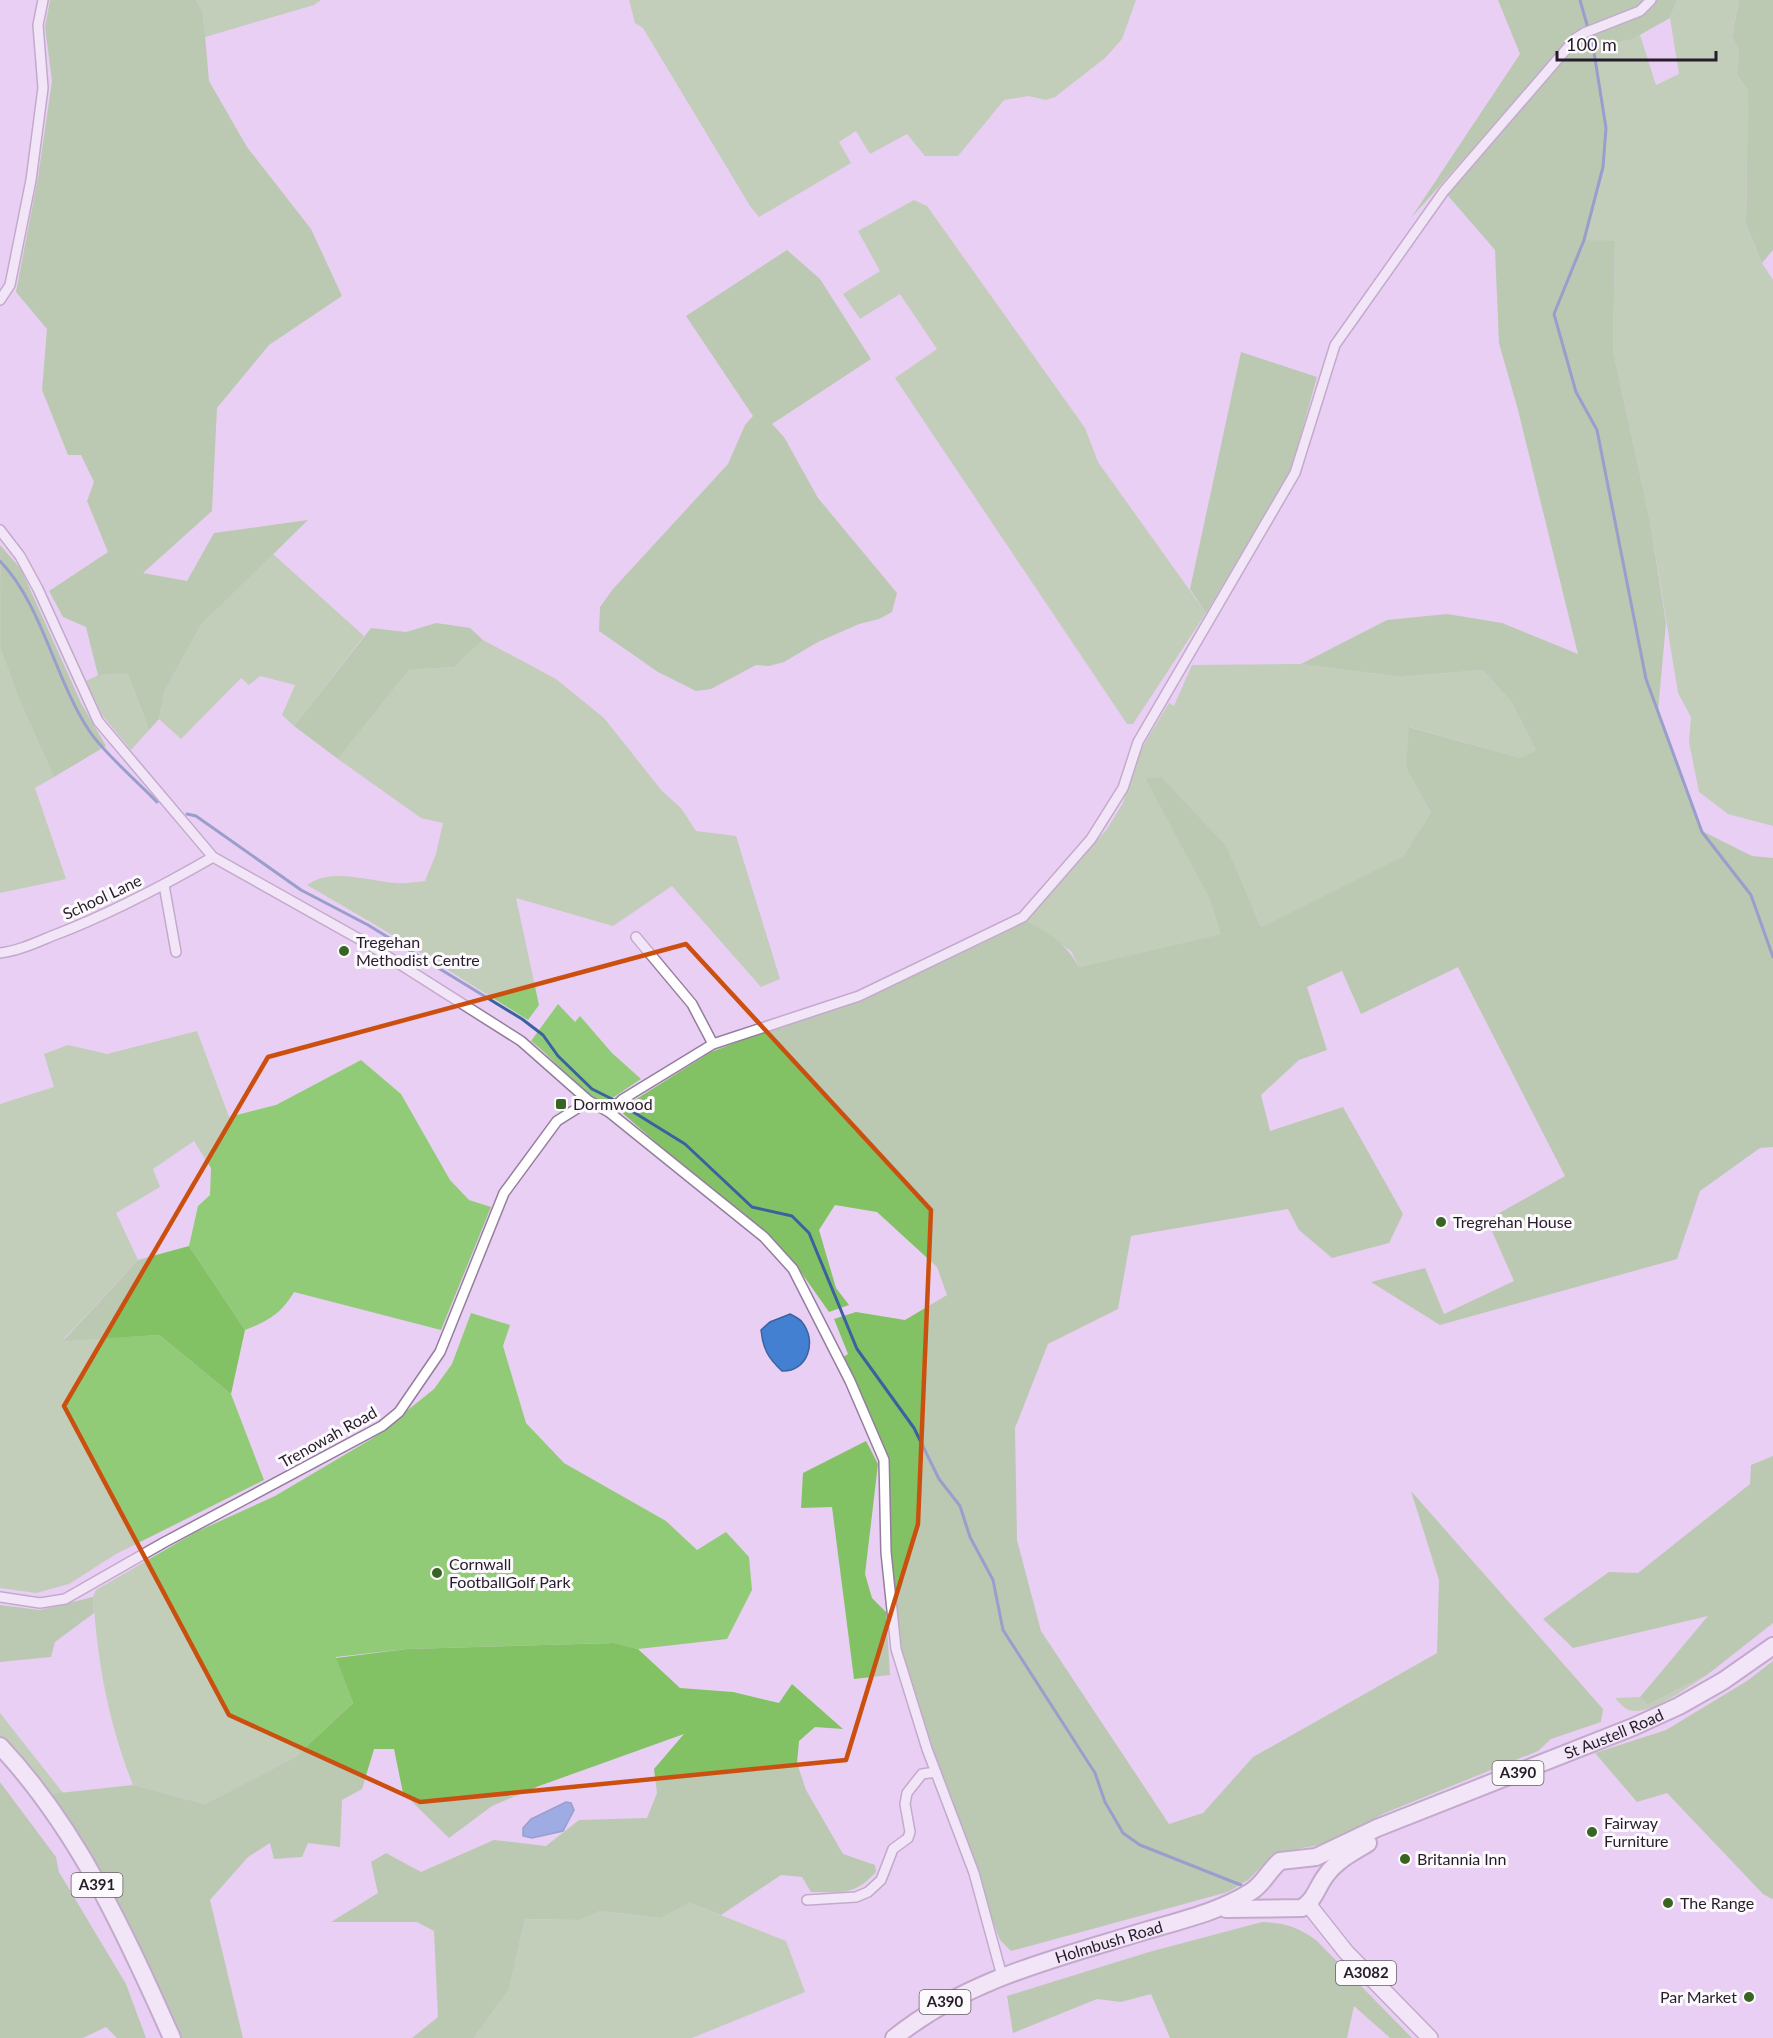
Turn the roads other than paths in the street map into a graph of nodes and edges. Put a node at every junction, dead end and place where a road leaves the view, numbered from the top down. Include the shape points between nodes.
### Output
1 (43, 0) edge
2 (1651, 0) edge
3 (0, 300) edge
4 (0, 530) edge
5 (213, 857) junction
6 (164, 885) junction
7 (636, 937) dead end
8 (176, 952) dead end
9 (0, 953) edge
10 (712, 1044) junction
11 (589, 1101) junction
12 (612, 1109) junction
13 (0, 1597) edge
14 (1773, 1646) edge
15 (0, 1746) edge
16 (936, 1772) junction
17 (1412, 1815) junction
18 (1296, 1858) junction
19 (1268, 1876) junction
20 (1318, 1889) junction
21 (807, 1900) dead end
22 (1308, 1904) junction
23 (1279, 1906) junction
24 (1216, 1910) junction
25 (1002, 1976) junction
26 (172, 2038) edge
27 (894, 2038) edge
28 (1430, 2038) edge

1 - 3 street via 38,26 43,88 31,180 10,285
2 - 10 street via 1640,11 1576,38 1444,191 1335,345 1295,473 1138,742 1123,788 1091,839 1023,917 859,996
4 - 5 street via 38,589 98,721
5 - 6 street, School Lane
5 - 11 street via 368,944 521,1041
6 - 8 street
6 - 9 street, School Lane via 82,925
7 - 10 street via 692,1004
10 - 12 street
11 - 12 street
11 - 13 street, Trenowah Road via 557,1121 504,1193 440,1353 399,1412 382,1426 65,1599 40,1603
12 - 16 street via 764,1237 794,1269 840,1359 884,1460 886,1552 896,1649
14 - 17 highway, St Austell Road / A390 via 1723,1681 1670,1710
15 - 26 highway, A391 via 74,1842 119,1924
16 - 21 street via 922,1774 907,1793 910,1832 893,1850 877,1885 856,1897
16 - 25 street via 974,1873
17 - 18 highway via 1316,1857
17 - 20 highway via 1336,1864
18 - 19 highway via 1280,1861
18 - 20 highway via 1314,1870
19 - 23 highway via 1268,1892
19 - 24 highway via 1255,1889
20 - 22 highway
22 - 23 highway via 1290,1909
22 - 28 main road, A3082 via 1346,1952
23 - 24 highway
24 - 25 highway, Holmbush Road / A390
25 - 27 highway, A390 via 953,1998

